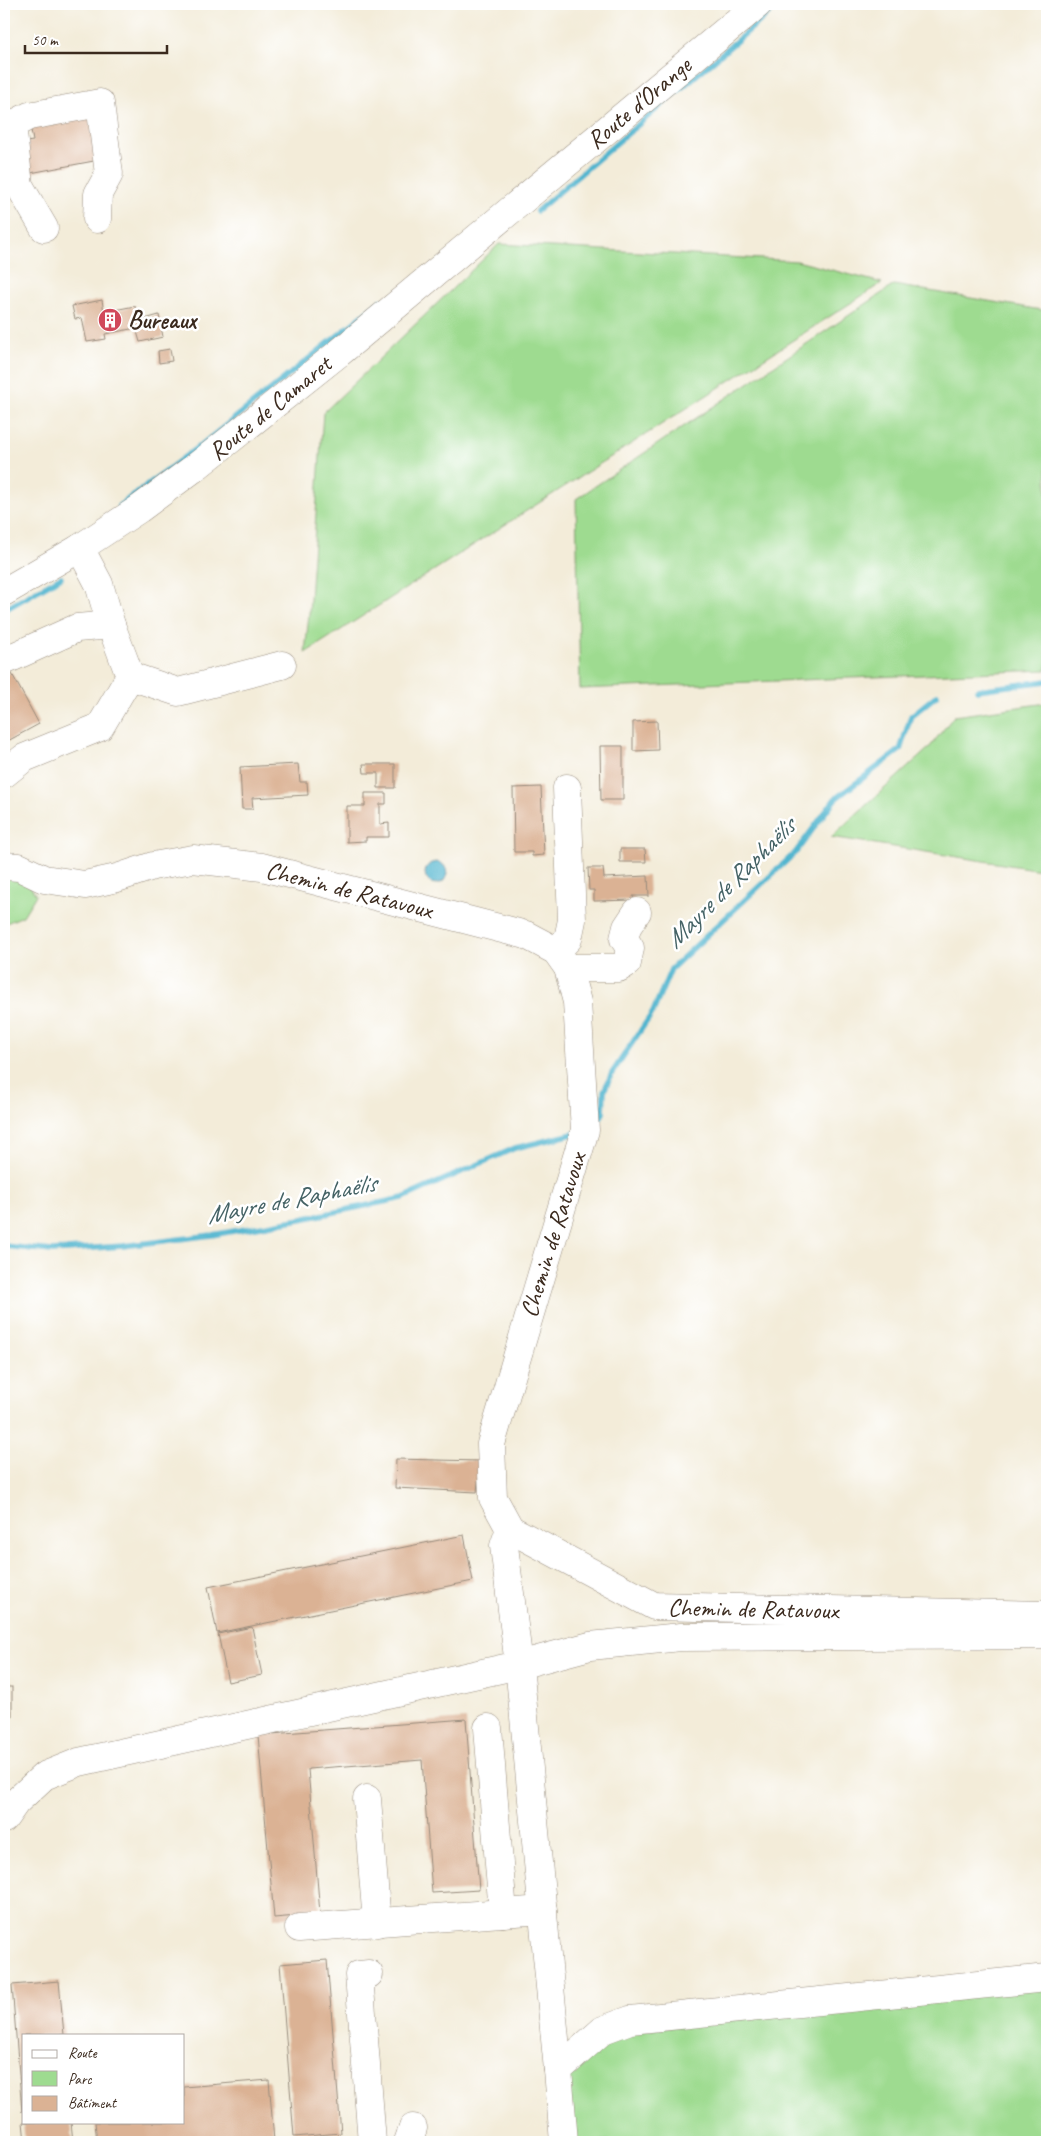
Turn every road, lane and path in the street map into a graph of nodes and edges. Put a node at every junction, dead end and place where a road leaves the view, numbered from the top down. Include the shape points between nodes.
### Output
1 (758, 4) edge
2 (520, 202) joint
3 (97, 219) dead end
4 (44, 228) dead end
5 (80, 548) junction
6 (4, 592) edge
7 (111, 625) junction
8 (4, 661) edge
9 (282, 665) dead end
10 (130, 676) junction
11 (4, 774) edge
12 (567, 788) dead end
13 (4, 866) edge
14 (636, 912) dead end
15 (562, 959) junction
16 (510, 1529) junction
17 (1047, 1615) edge
18 (1047, 1635) edge
19 (519, 1665) junction
20 (488, 1728) dead end
21 (367, 1799) dead end
22 (4, 1819) edge
23 (543, 1910) junction
24 (502, 1913) junction
25 (377, 1922) junction
26 (299, 1928) dead end
27 (369, 1974) dead end
28 (1047, 1978) edge
29 (558, 2070) junction
30 (372, 2142) edge
31 (564, 2142) edge

1 - 2 street, Route d'Orange
2 - 5 street, Route de Camaret via 197,466
3 - 4 street via 98,194 110,174 100,103 29,116 12,125 19,185
5 - 6 street, Route de Camaret
5 - 7 street via 99,584
7 - 8 street via 77,628
7 - 10 street
9 - 10 street via 178,692
10 - 11 street via 100,727 24,758
12 - 15 street via 572,920
13 - 15 street, Chemin de Ratavoux via 18,867 44,879 85,885 193,859 262,867 526,935
14 - 15 street via 624,939 630,948 628,963 619,968
15 - 16 street, Chemin de Ratavoux via 577,1002 585,1130 491,1444 493,1498
16 - 17 street, Chemin de Ratavoux via 654,1606
16 - 19 street via 504,1546
18 - 19 street via 681,1637 590,1646
19 - 22 street via 79,1762 44,1776 16,1802
19 - 23 street
20 - 24 street
21 - 25 street
23 - 24 street
23 - 29 street
24 - 25 street
25 - 26 street
27 - 30 street via 359,1975
28 - 29 street via 630,2020 603,2030
29 - 31 street

